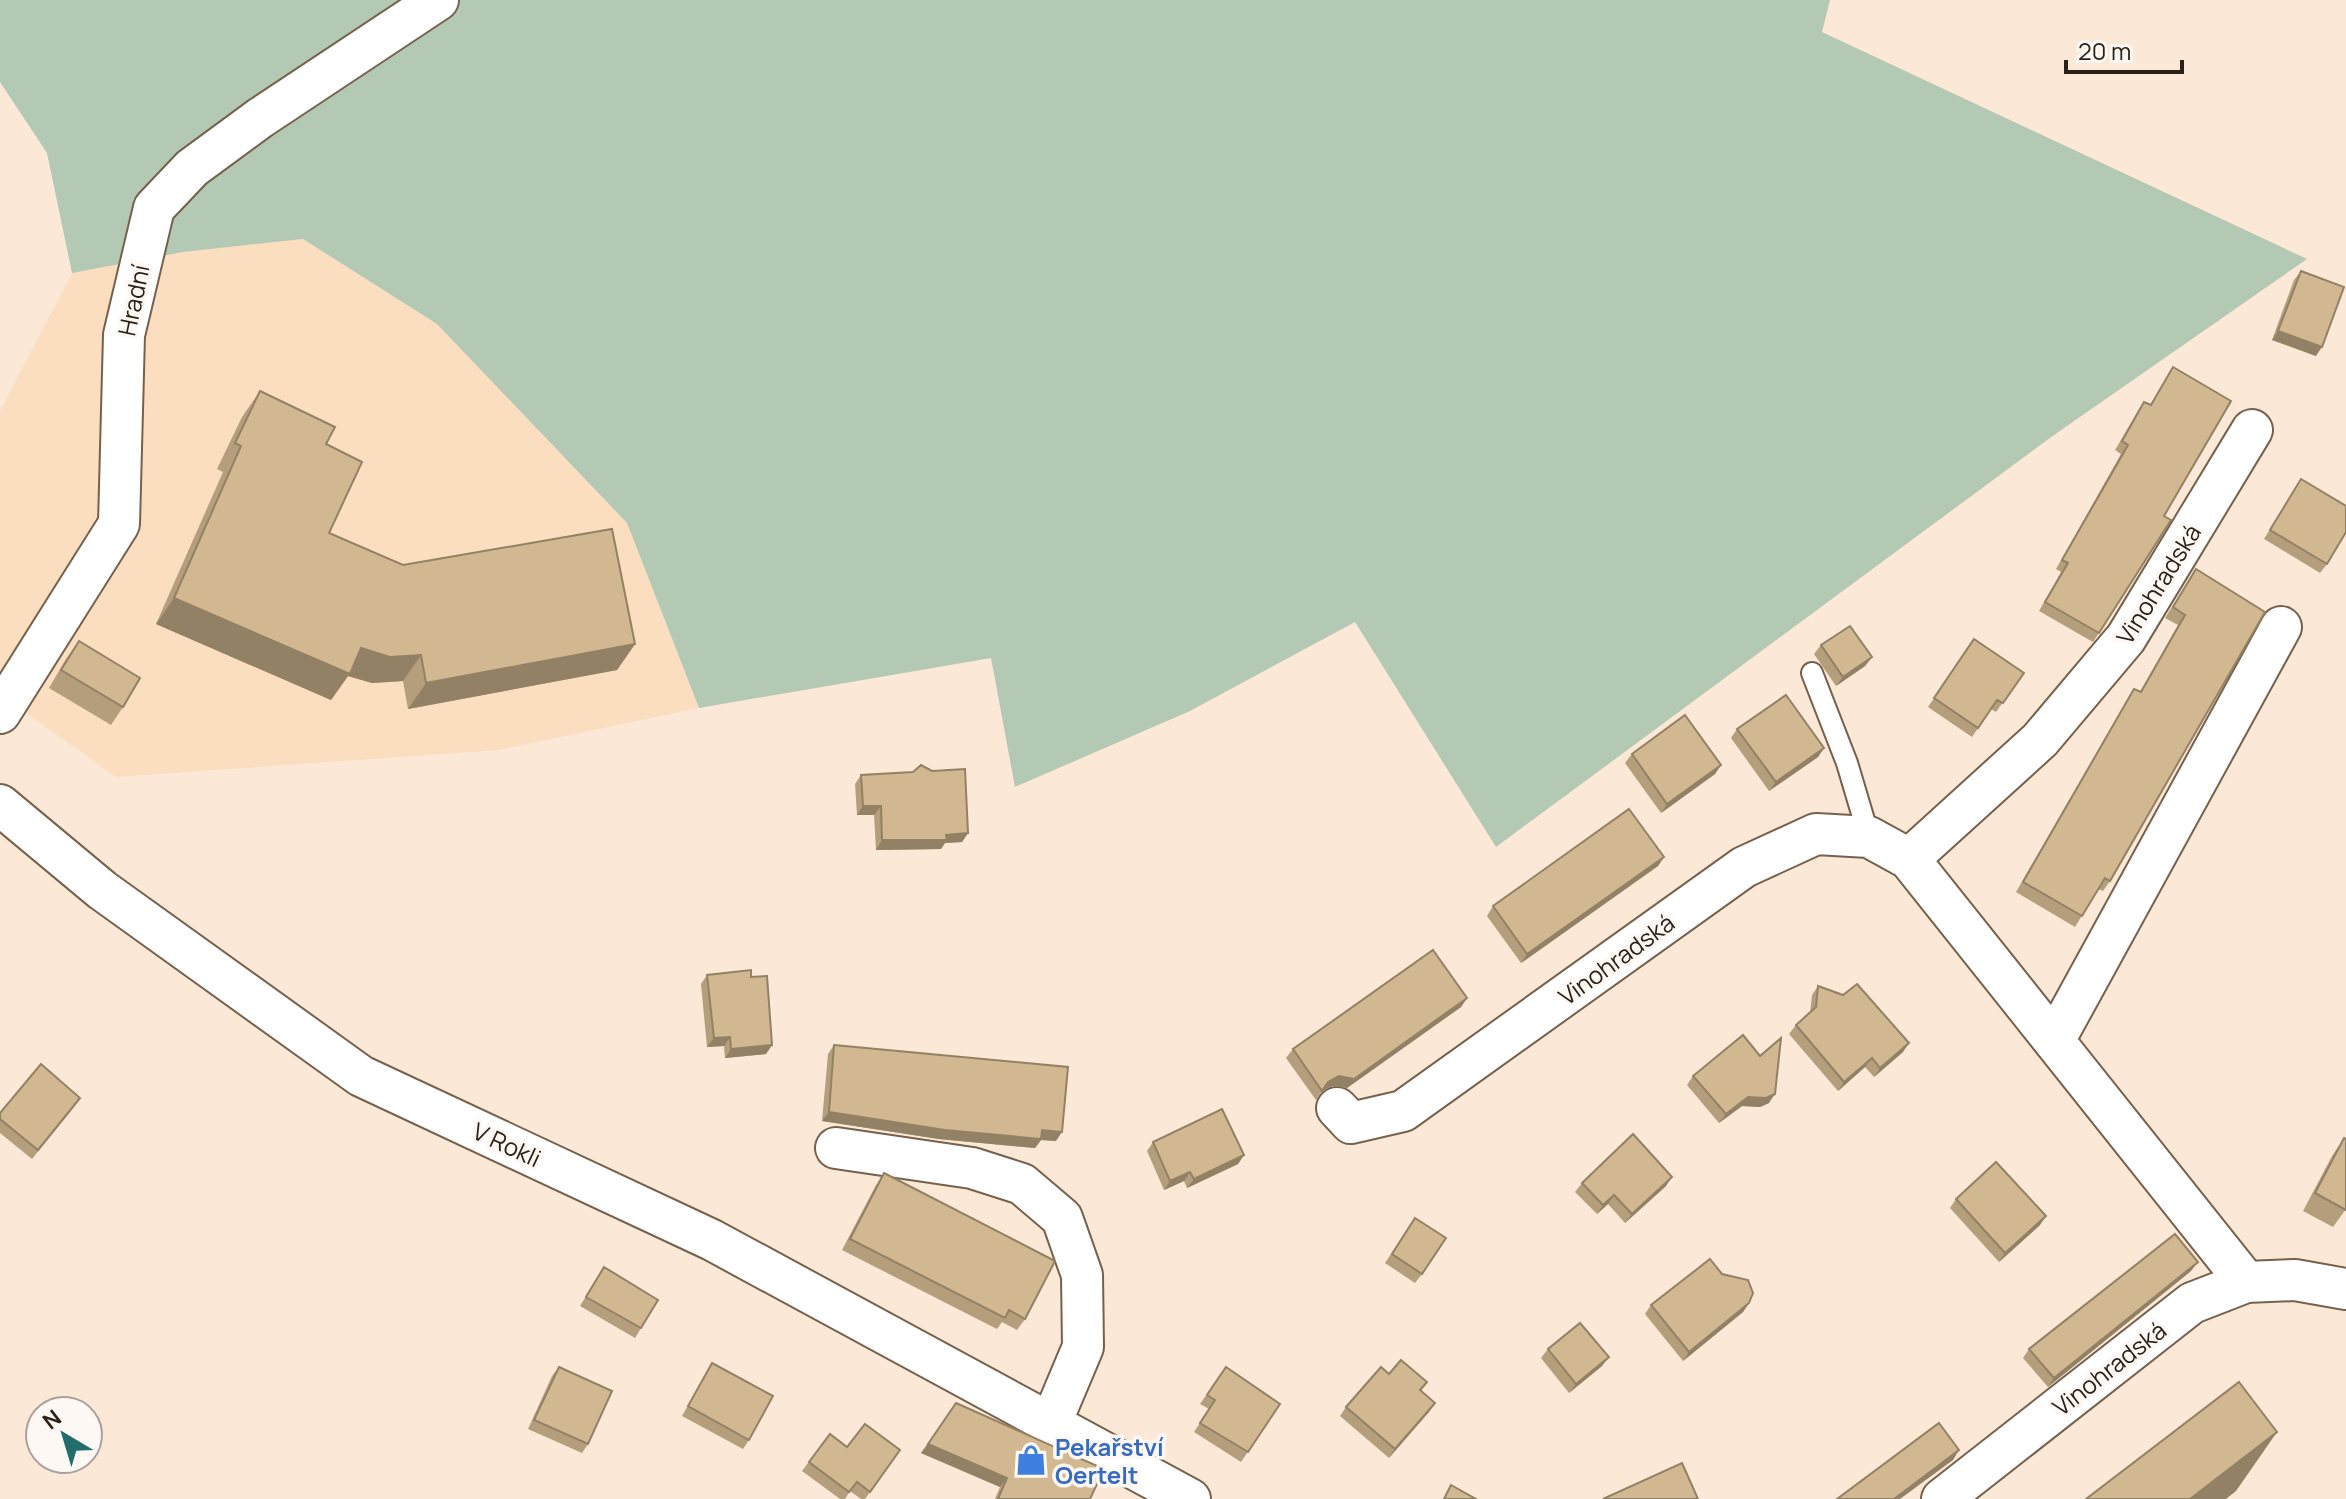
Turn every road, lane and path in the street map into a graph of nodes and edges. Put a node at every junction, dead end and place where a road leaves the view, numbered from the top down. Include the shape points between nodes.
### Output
1 (416, 7) edge
2 (2252, 430) dead end
3 (2281, 627) dead end
4 (1812, 673) dead end
5 (0, 713) edge
6 (0, 805) edge
7 (1869, 837) junction
8 (1909, 859) junction
9 (2054, 1041) junction
10 (1337, 1108) dead end
11 (836, 1148) dead end
12 (2246, 1282) junction
13 (2346, 1289) edge
14 (1051, 1423) junction
15 (1139, 1491) edge
16 (1190, 1499) edge
17 (1942, 1499) edge

1 - 5 street, Hradní via 192,168 154,208 124,335 119,524
2 - 8 street, Vinohradská via 2126,638 2040,740
3 - 9 street
4 - 7 lane
6 - 14 street, V Rokli via 102,890 361,1076 712,1240
7 - 8 street, Vinohradská
7 - 10 street, Vinohradská via 1816,834 1744,867 1403,1111 1351,1123
8 - 9 street, Vinohradská
9 - 12 street, Vinohradská
11 - 14 street via 972,1168 1022,1184 1062,1218 1082,1275 1083,1347
12 - 13 street, Vinohradská via 2295,1280
12 - 17 street, Vinohradská via 2192,1303
14 - 15 street, V Rokli
15 - 16 street, V Rokli

